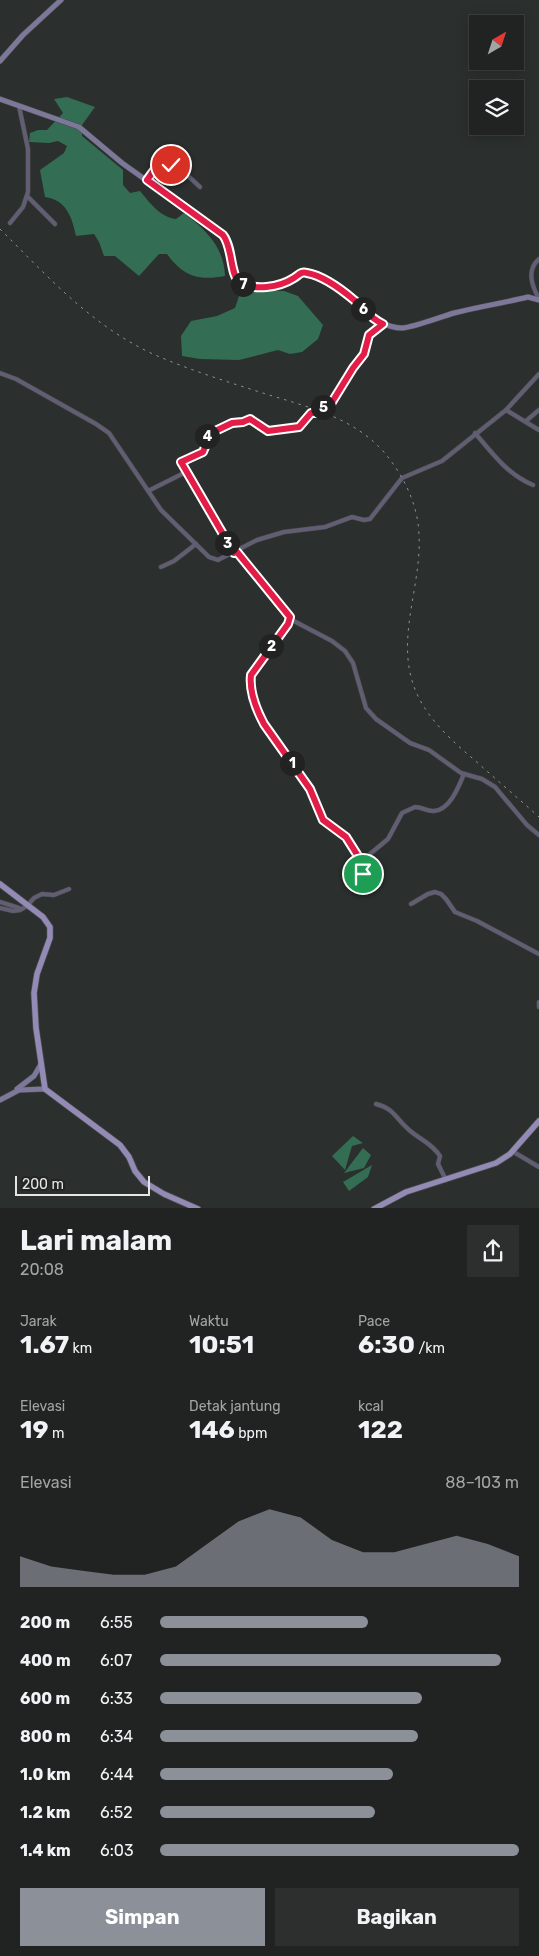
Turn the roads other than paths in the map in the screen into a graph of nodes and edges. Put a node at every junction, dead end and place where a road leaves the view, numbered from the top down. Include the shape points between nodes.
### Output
1 (61, 0) edge
2 (0, 61) edge
3 (0, 99) edge
4 (19, 106) junction
5 (147, 180) junction
6 (200, 187) dead end
7 (27, 196) junction
8 (10, 223) dead end
9 (55, 224) dead end
10 (539, 259) edge
11 (539, 300) edge
12 (383, 324) junction
13 (0, 373) edge
14 (539, 374) edge
15 (506, 410) junction
16 (539, 410) edge
17 (526, 422) junction
18 (539, 430) edge
19 (475, 433) junction
20 (186, 472) junction
21 (533, 485) dead end
22 (148, 491) junction
23 (196, 544) junction
24 (235, 552) junction
25 (161, 567) dead end
26 (290, 619) junction
27 (464, 774) junction
28 (539, 834) edge
29 (0, 884) edge
30 (69, 888) dead end
31 (0, 902) edge
32 (411, 904) dead end
33 (25, 907) junction
34 (0, 908) edge
35 (539, 954) edge
36 (539, 1002) edge
37 (539, 1007) edge
38 (41, 1064) junction
39 (45, 1089) junction
40 (13, 1092) junction
41 (0, 1100) edge
42 (376, 1104) dead end
43 (539, 1121) edge
44 (512, 1151) junction
45 (539, 1167) edge
46 (446, 1180) junction
47 (198, 1208) edge
48 (374, 1208) edge

1 - 2 street
3 - 4 street
4 - 5 street via 79,127
4 - 7 street via 28,150
5 - 6 street via 164,161 176,166
5 - 12 street via 223,235 232,254 235,278 243,284 264,287 305,272 329,282
7 - 8 street
7 - 9 street
10 - 11 street via 531,279
11 - 12 street via 528,297 402,328
12 - 20 street via 369,335 364,354 329,407 311,413 299,427 268,431 250,419 232,423 208,435 203,452 182,460
13 - 22 street via 109,433
14 - 15 street
15 - 17 street
15 - 19 street
16 - 17 street
17 - 18 street
19 - 21 street via 513,476
19 - 24 street via 442,460 402,478 370,519 352,517 325,528 284,532
20 - 22 street
20 - 24 street
22 - 23 street via 160,510
23 - 24 street via 212,559 218,560
23 - 25 street
24 - 26 street via 282,604
26 - 27 street via 345,651 353,664 366,708 376,719
26 - 27 street via 251,675 255,705 264,724 310,789 323,820 346,837 368,879 372,875 370,854 388,839 402,813 415,806 438,810 453,797
27 - 28 street via 495,787 527,825
29 - 33 main road
30 - 33 street via 54,895 42,894
31 - 33 street via 15,908
32 - 35 street via 428,894 441,894 455,912 477,920
33 - 34 street via 13,911
33 - 38 main road via 46,920 51,934 37,974 34,994
36 - 37 street
38 - 39 main road
38 - 40 street via 34,1076
39 - 40 street
39 - 47 main road via 120,1145 144,1182
40 - 41 street
42 - 46 street via 391,1110 406,1127 433,1146 440,1156 438,1164
43 - 44 main road
44 - 45 street
44 - 46 main road via 492,1164
46 - 48 main road via 406,1192

